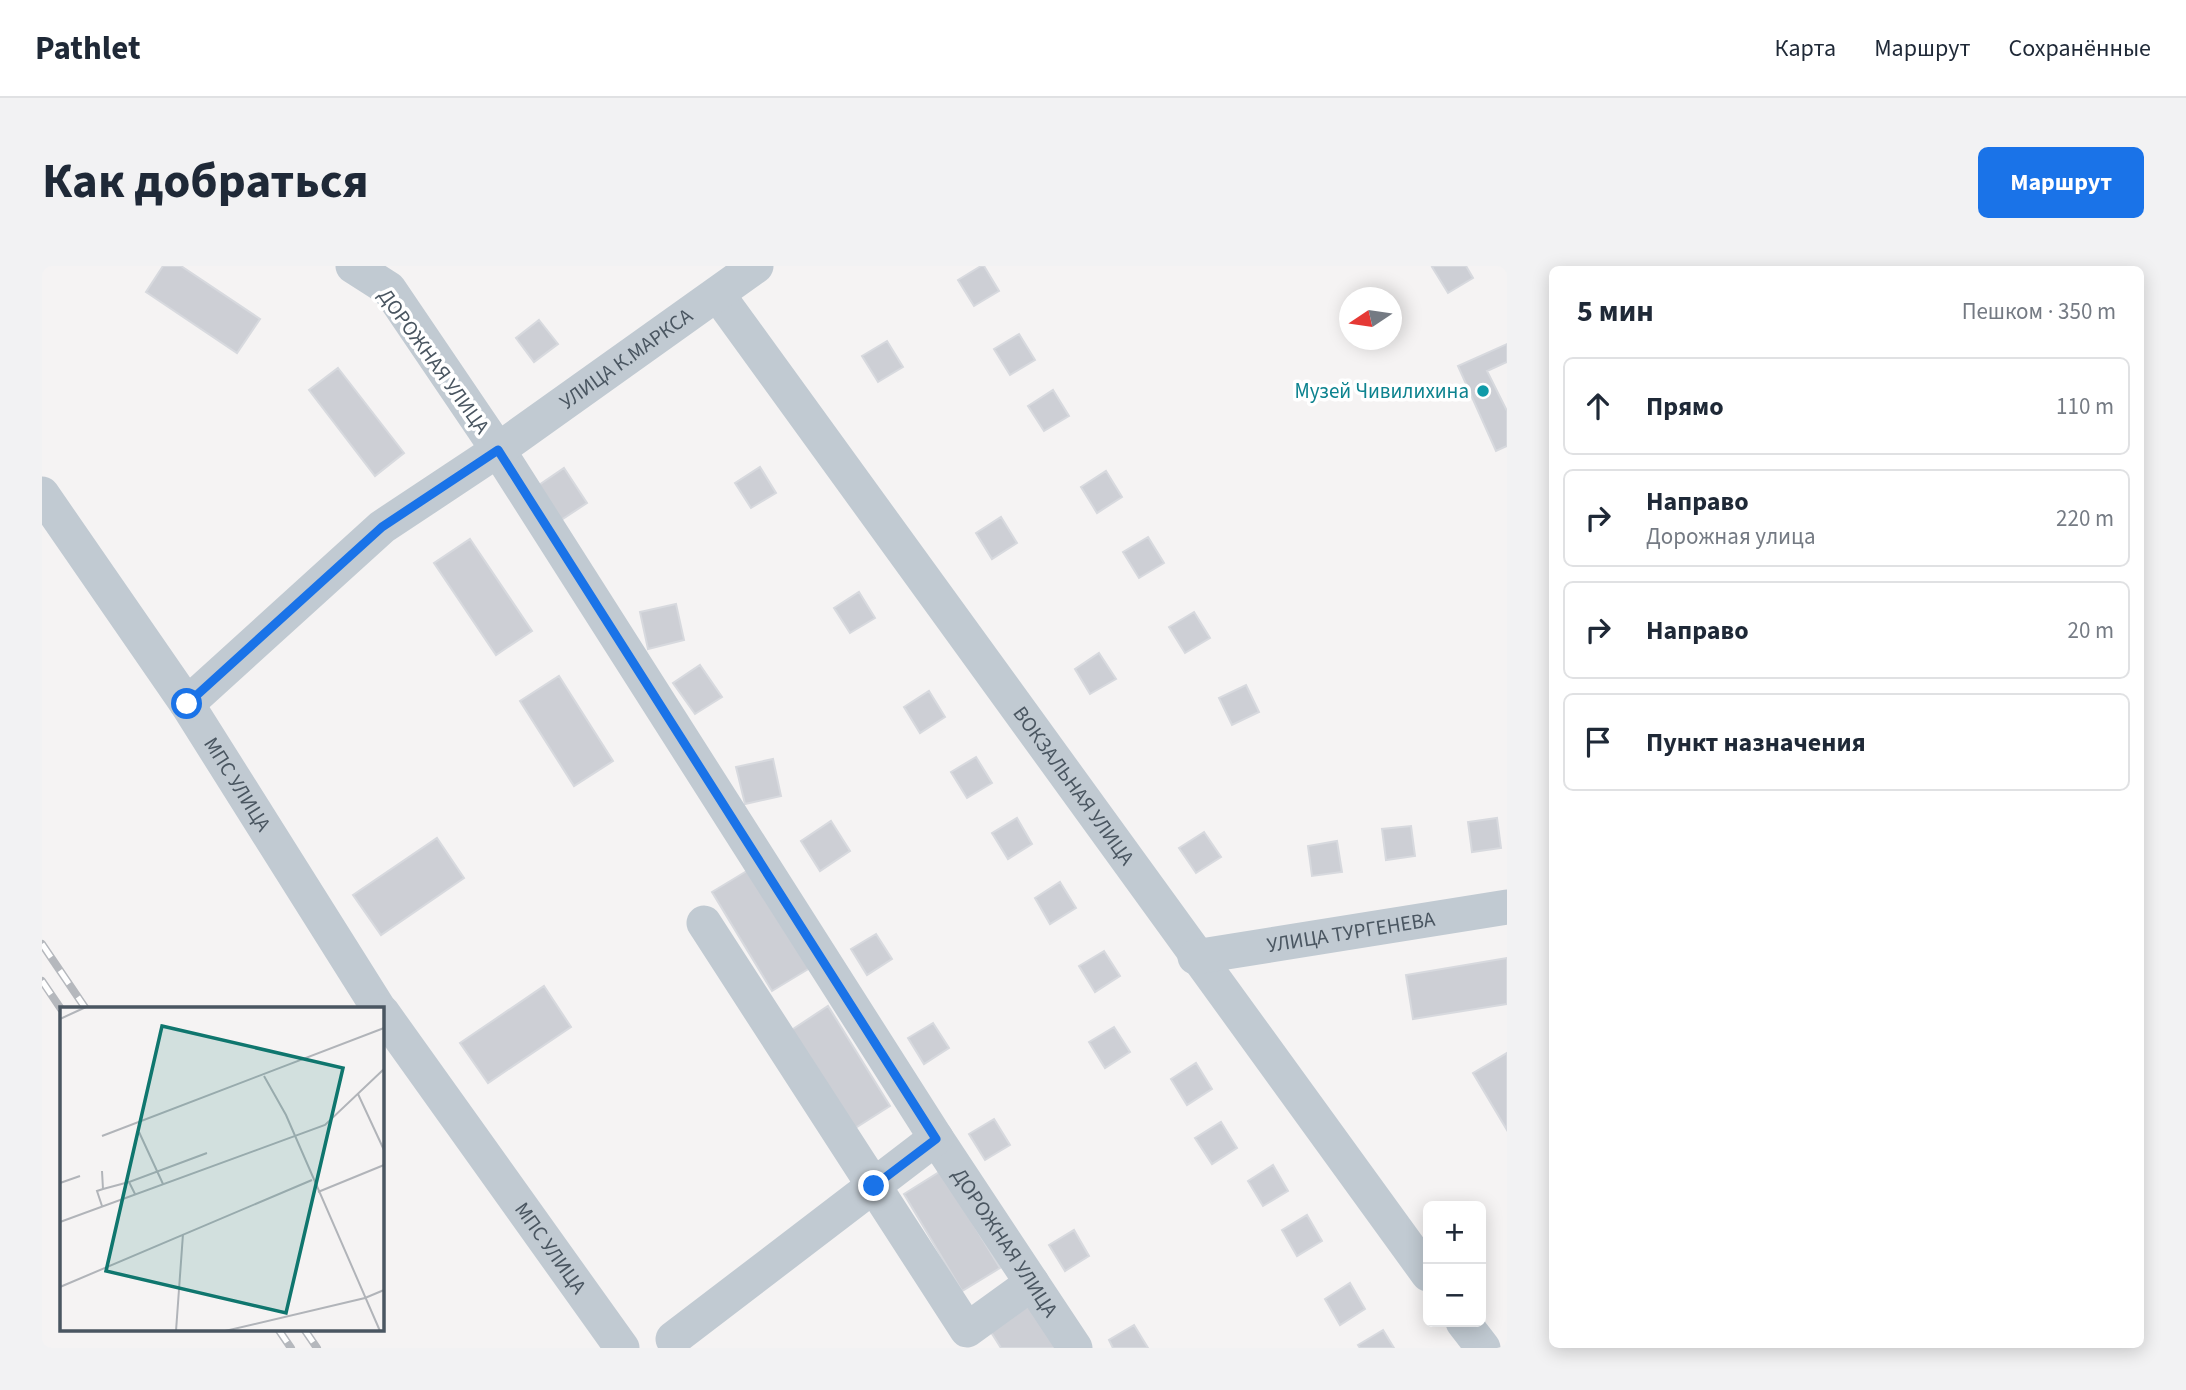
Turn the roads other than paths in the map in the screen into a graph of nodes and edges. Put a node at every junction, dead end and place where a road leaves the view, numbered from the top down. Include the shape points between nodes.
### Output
1 (353, 266) edge
2 (755, 266) edge
3 (718, 295) junction
4 (498, 450) junction
5 (42, 494) edge
6 (187, 704) junction
7 (1507, 907) edge
8 (704, 923) dead end
9 (1195, 957) junction
10 (379, 1007) edge
11 (383, 1013) edge
12 (936, 1139) junction
13 (874, 1186) junction
14 (1423, 1267) edge
15 (1032, 1283) junction
16 (1467, 1327) edge
17 (673, 1339) dead end
18 (972, 1339) edge
19 (622, 1348) edge
20 (1075, 1348) edge
21 (1483, 1348) edge

1 - 4 street, ДОРОЖНАЯ УЛИЦА via 388,289
2 - 3 street, УЛИЦА К.МАРКСА
3 - 4 street, УЛИЦА К.МАРКСА
3 - 9 street, ВОКЗАЛЬНАЯ УЛИЦА
4 - 6 street, УЛИЦА К.МАРКСА via 382,527
4 - 12 street, ДОРОЖНАЯ УЛИЦА
5 - 6 street, МПС УЛИЦА
6 - 10 street, МПС УЛИЦА
7 - 9 street, УЛИЦА ТУРГЕНЕВА
8 - 13 street
9 - 14 street, ВОКЗАЛЬНАЯ УЛИЦА
11 - 19 street, МПС УЛИЦА
12 - 13 street
12 - 15 street, ДОРОЖНАЯ УЛИЦА
13 - 17 street
13 - 18 street
15 - 18 street
15 - 20 street, ДОРОЖНАЯ УЛИЦА
16 - 21 street

